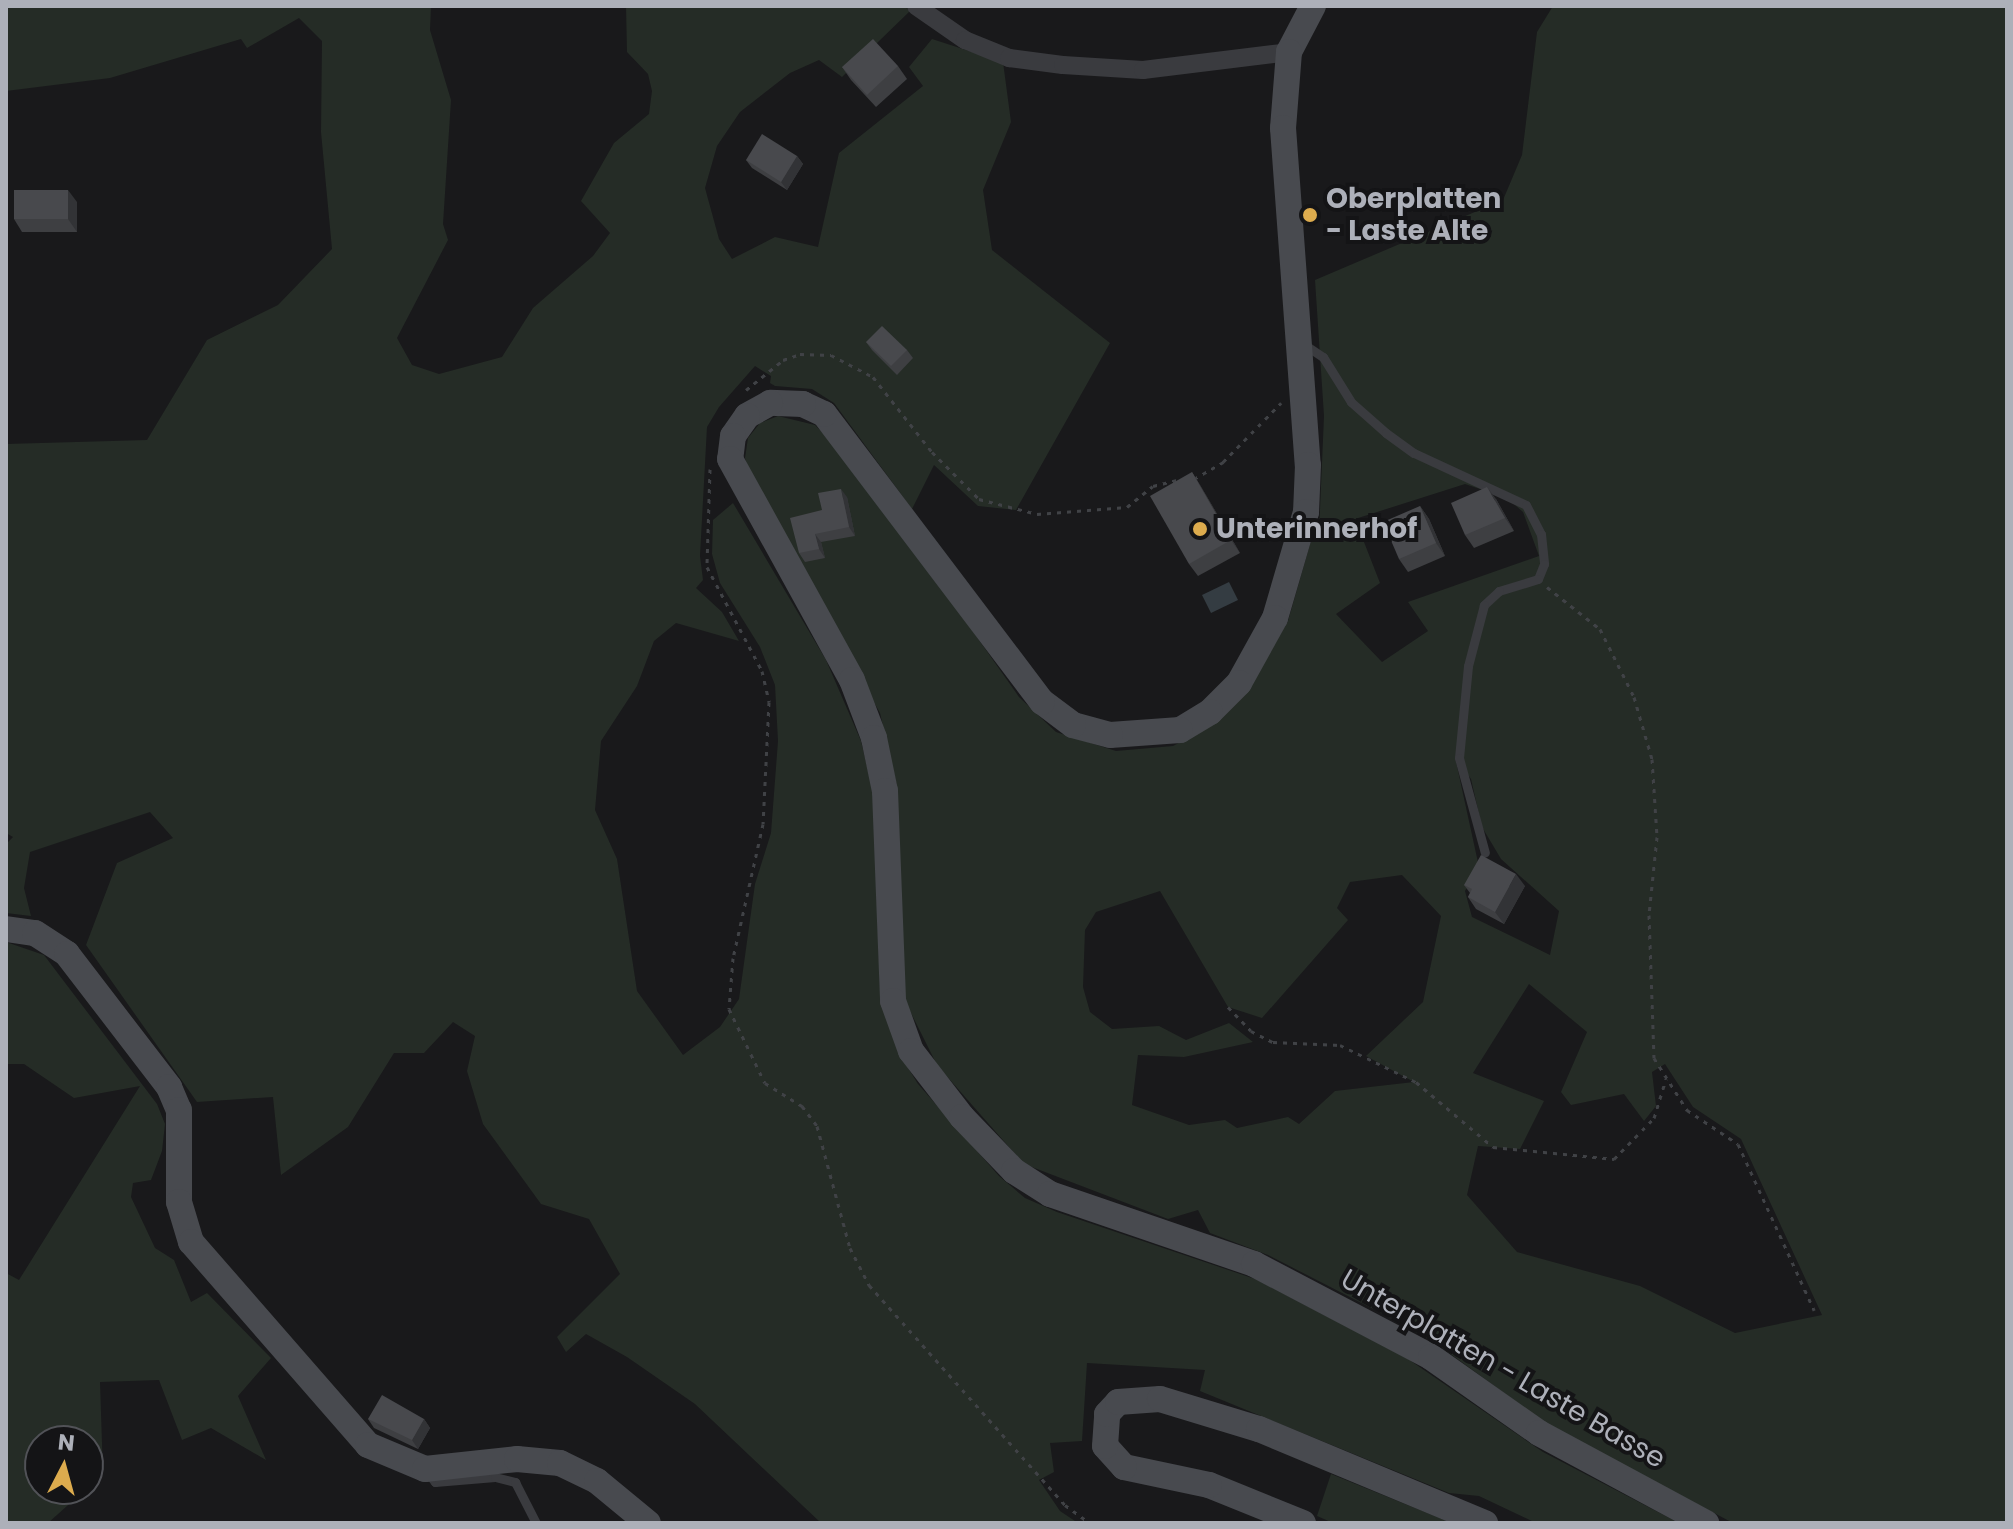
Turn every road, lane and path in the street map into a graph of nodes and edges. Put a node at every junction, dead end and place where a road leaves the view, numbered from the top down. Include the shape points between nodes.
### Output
1 (916, 6) edge
2 (1313, 6) edge
3 (1289, 52) junction
4 (1299, 341) junction
5 (1538, 579) junction
6 (1485, 853) edge
7 (6, 929) edge
8 (1228, 1007) dead end
9 (1666, 1079) junction
10 (1814, 1310) dead end
11 (425, 1469) junction
12 (536, 1523) edge
13 (648, 1523) edge
14 (1303, 1523) edge
15 (1485, 1523) edge
16 (1706, 1523) edge

1 - 3 street via 965,40 1009,58 1063,65 1143,70
2 - 3 main road
3 - 4 main road via 1283,128
4 - 5 lane via 1323,357 1351,402 1414,453 1526,505 1541,534 1544,564
4 - 16 main road, Unterplatten - Laste Basse via 1306,512 1275,618 1239,683 1210,712 1180,730 1145,736 1110,735 1073,725 1042,702 824,414 803,404 770,403 747,416 733,436 730,459 740,485 852,680 874,738 885,791 893,1001 911,1051 1014,1171 1050,1194 1254,1264 1431,1357 1539,1433
5 - 6 lane via 1499,591 1484,605 1476,623 1459,758
5 - 9 path via 1600,629 1634,697 1652,759 1657,837 1649,915 1650,1010 1654,1058
7 - 11 main road via 35,933 67,954 169,1087 183,1135 179,1202 191,1242 214,1273 368,1445
8 - 9 path via 1251,1031 1273,1042 1340,1045 1416,1082 1493,1147 1614,1159 1654,1118
9 - 10 path via 1687,1110 1738,1144
11 - 12 lane via 435,1482 495,1477 515,1482
11 - 13 main road via 517,1459 560,1463 597,1481
14 - 15 main road via 1209,1485 1124,1467 1105,1446 1107,1414 1118,1402 1160,1399 1259,1429

